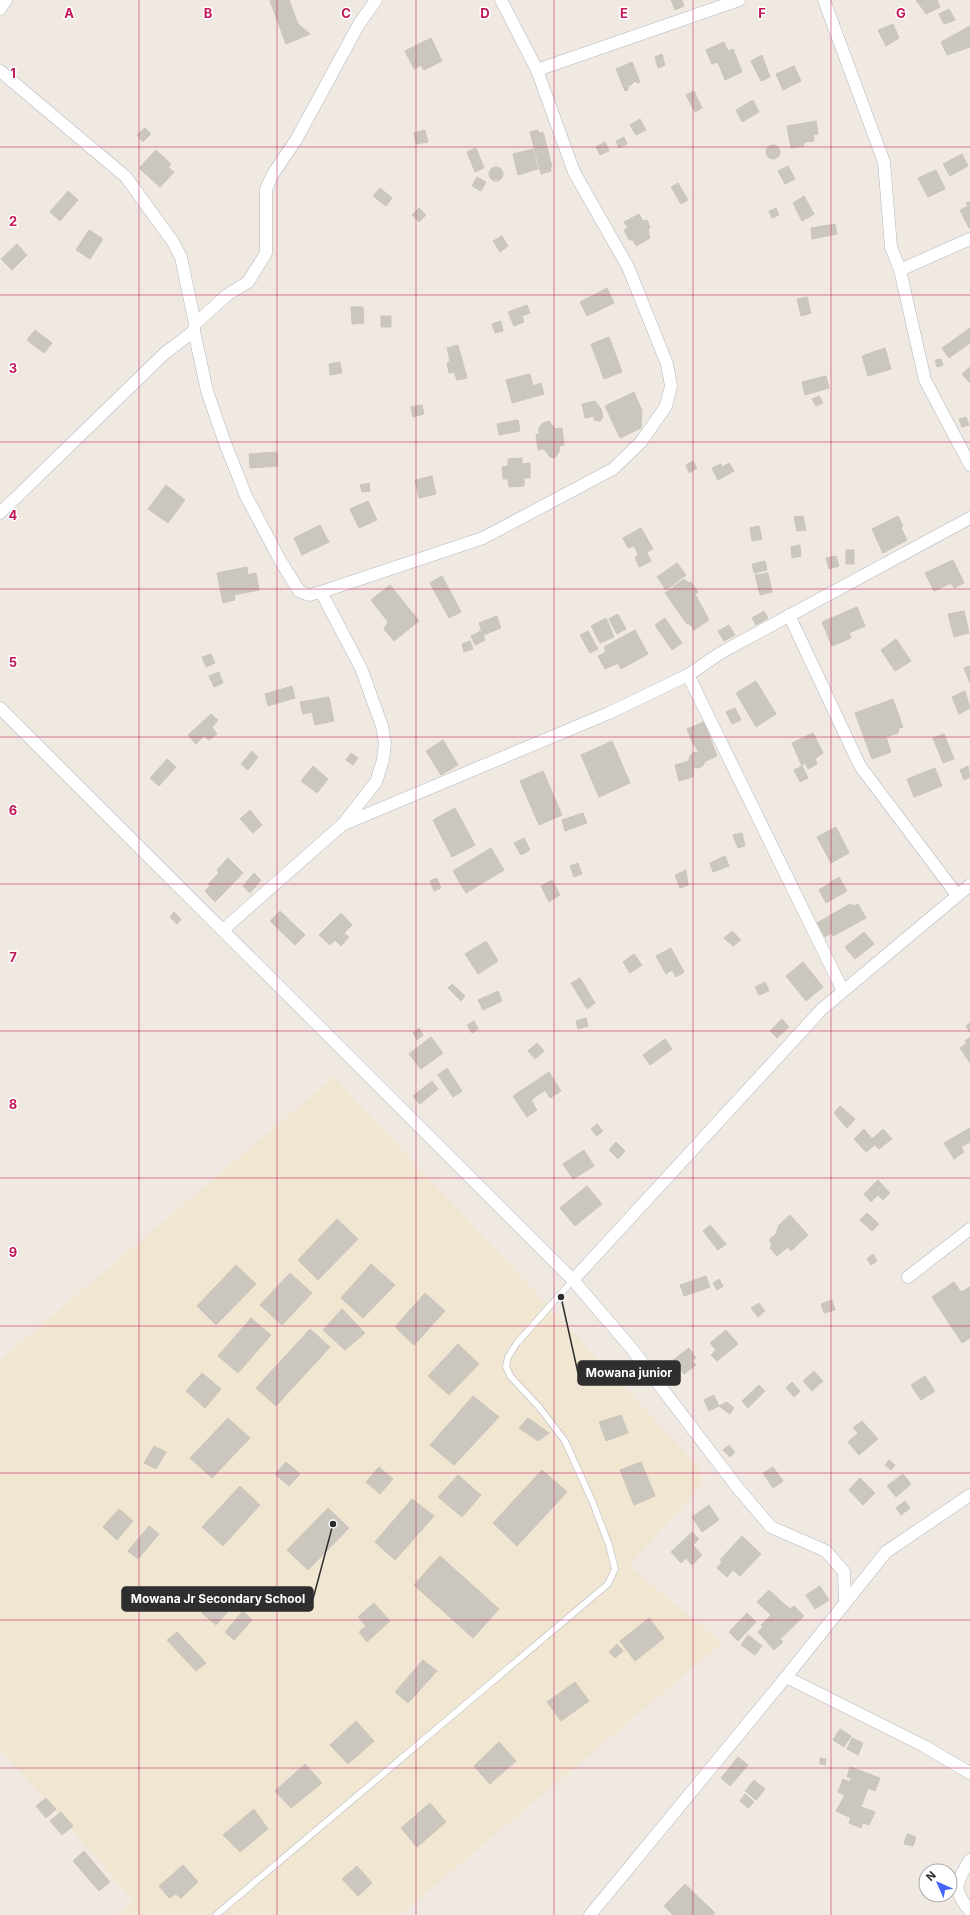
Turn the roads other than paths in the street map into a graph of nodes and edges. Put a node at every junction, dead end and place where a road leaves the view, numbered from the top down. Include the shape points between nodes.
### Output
1 (6, 0) edge
2 (376, 0) edge
3 (500, 0) edge
4 (739, 0) edge
5 (824, 0) edge
6 (0, 9) edge
7 (0, 70) edge
8 (537, 70) junction
9 (970, 239) edge
10 (900, 270) junction
11 (194, 327) junction
12 (970, 465) edge
13 (0, 513) edge
14 (970, 518) edge
15 (322, 592) junction
16 (789, 615) junction
17 (688, 675) junction
18 (0, 708) edge
19 (343, 824) junction
20 (970, 885) edge
21 (957, 895) junction
22 (223, 930) junction
23 (843, 990) junction
24 (970, 1229) edge
25 (908, 1277) dead end
26 (573, 1280) junction
27 (970, 1495) edge
28 (845, 1602) junction
29 (786, 1677) junction
30 (970, 1773) edge
31 (970, 1860) edge
32 (970, 1911) edge
33 (216, 1915) edge
34 (590, 1915) edge

1 - 6 street
2 - 11 street via 266,189 266,253 248,282 222,299
3 - 8 street
4 - 8 street
5 - 10 street via 884,162 891,247
7 - 11 street via 126,177 181,257
8 - 15 street via 574,172 628,267 667,364 671,386 666,406 641,442 606,473 483,538
9 - 10 street
10 - 12 street via 925,380
11 - 13 street via 165,352
11 - 15 street via 207,391 246,496 299,591 309,595
14 - 16 street
15 - 19 street via 361,668 382,726 385,743 376,782
16 - 17 street via 722,652
16 - 21 street via 860,766
17 - 19 street via 608,713
17 - 23 street
18 - 22 street
19 - 22 street
20 - 21 street
21 - 23 street
22 - 26 street
23 - 26 street via 822,1009
24 - 25 street
26 - 28 street via 632,1349 737,1487 771,1527 826,1551 844,1572
26 - 33 lane via 517,1343 508,1357 506,1367 511,1377 539,1407 565,1441 594,1503 609,1545 615,1569 608,1584
27 - 28 street via 886,1552
28 - 29 street
29 - 30 street via 924,1746
29 - 34 street
31 - 32 street via 957,1882 961,1900

